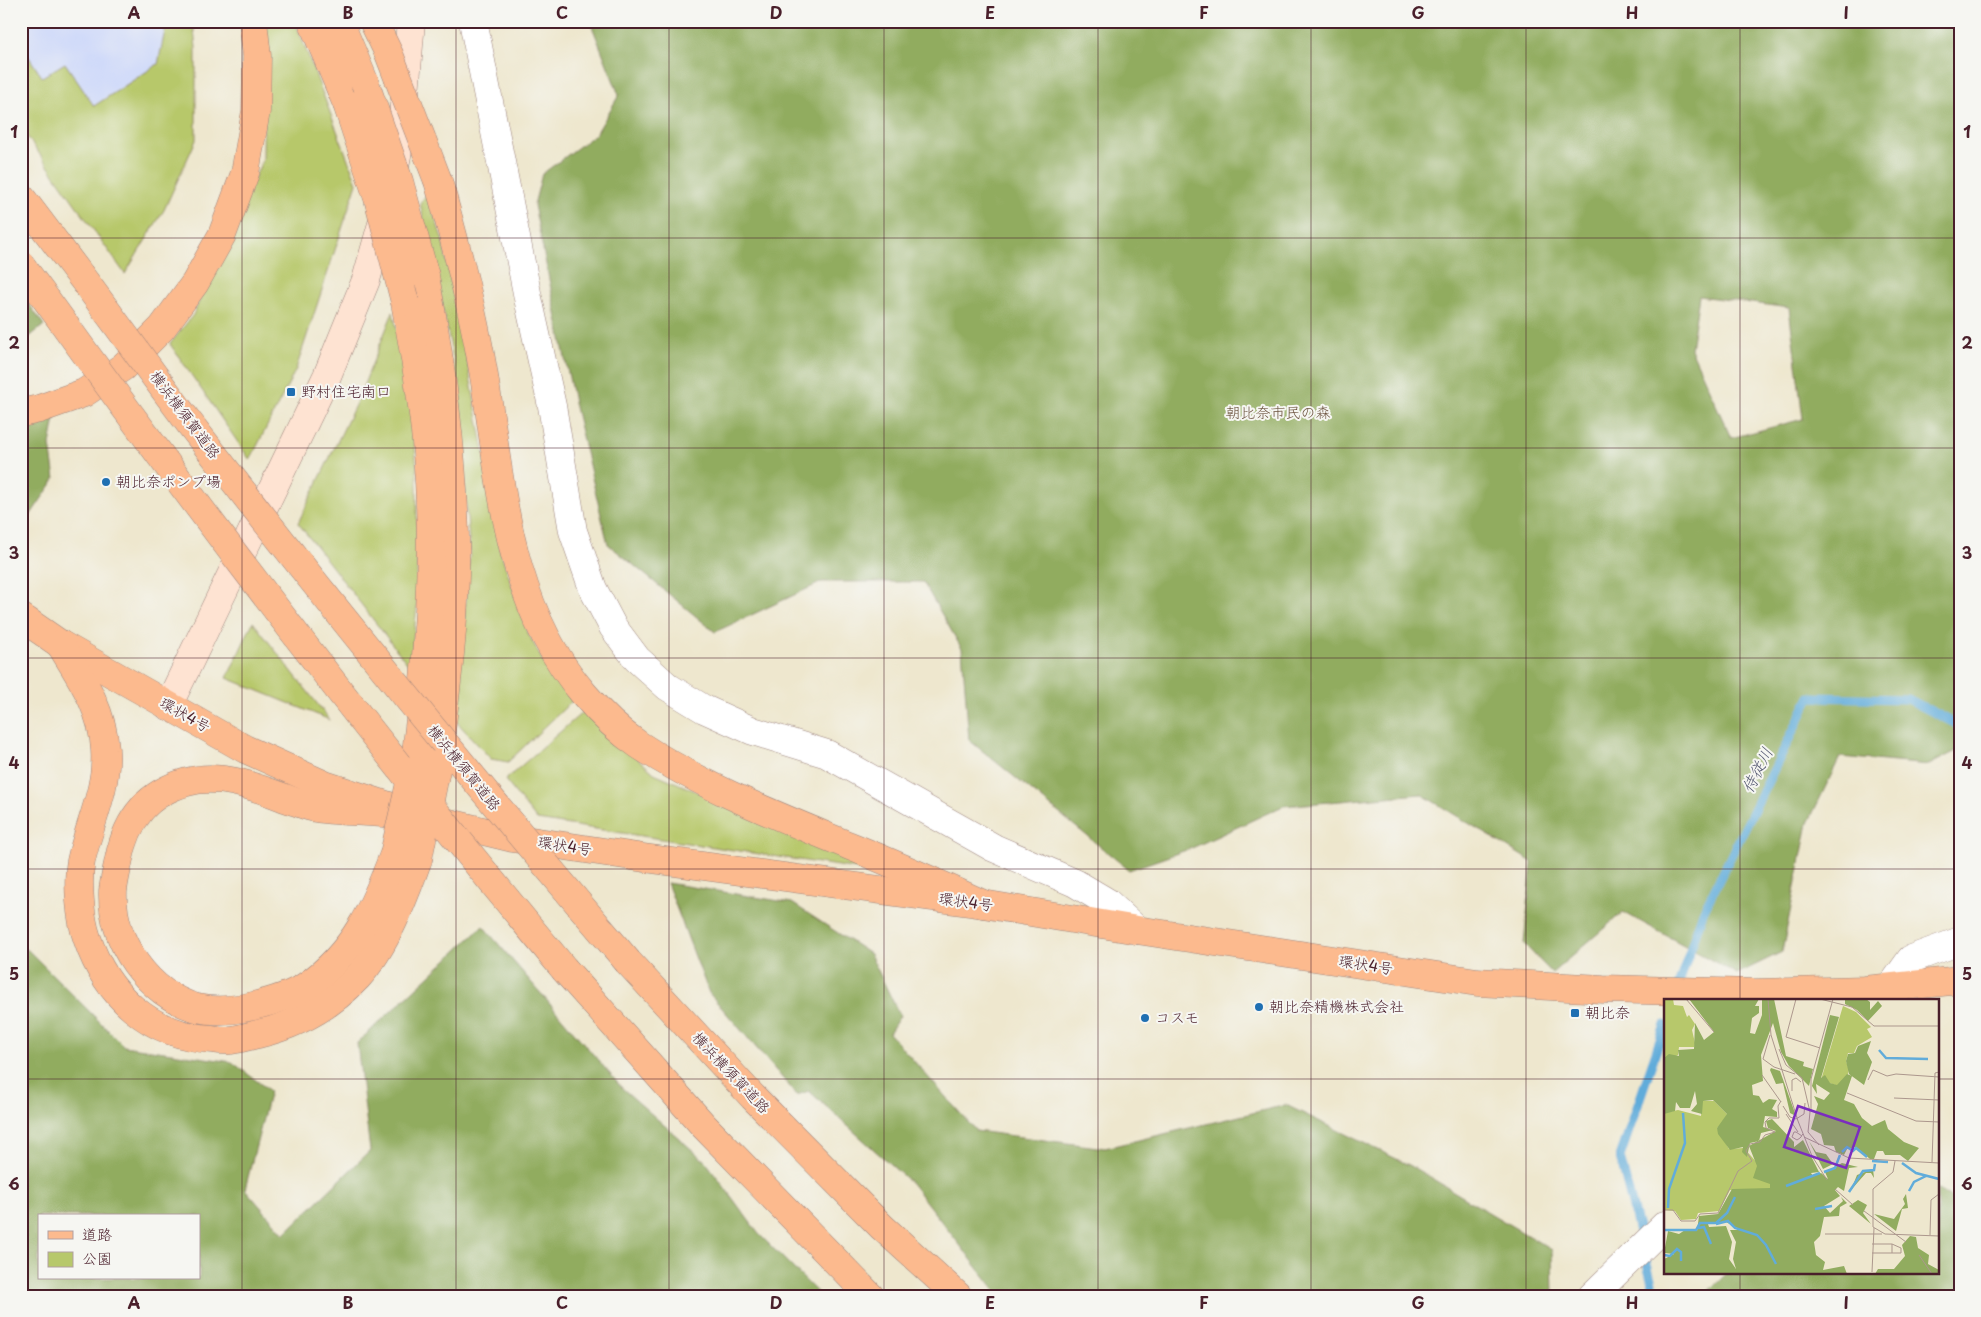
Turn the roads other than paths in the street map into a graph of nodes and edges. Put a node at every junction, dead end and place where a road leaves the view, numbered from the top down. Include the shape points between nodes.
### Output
1 (253, 21) edge
2 (312, 21) edge
3 (339, 21) edge
4 (373, 21) edge
5 (411, 21) edge
6 (473, 21) edge
7 (23, 198) edge
8 (21, 265) edge
9 (21, 413) edge
10 (21, 617) edge
11 (60, 644) junction
12 (168, 706) junction
13 (426, 763) junction
14 (417, 816) junction
15 (406, 857) junction
16 (983, 904) junction
17 (1137, 930) junction
18 (1960, 940) edge
19 (1960, 980) edge
20 (1872, 992) edge
21 (1664, 1226) edge
22 (870, 1296) edge
23 (958, 1296) edge
24 (1592, 1296) edge

1 - 9 main road via 257,56 256,111 245,173 222,235 195,283 162,328 123,367 84,392
2 - 13 main road, bridge via 347,104 378,198 405,302 418,375 427,453 431,538
3 - 13 main road, bridge via 365,83 399,181 425,276 440,357 449,435 455,538 453,625
4 - 16 main road, bridge via 438,181 473,312 507,524 517,565 532,609 551,649 574,683 603,717 637,744 698,780
5 - 12 street via 400,138 388,203 366,280 326,376
6 - 17 street via 552,406 573,531 593,589 613,627 643,664 668,687 704,709 754,731 828,754 994,848 1075,883 1107,902
7 - 23 main road, 横浜横須賀道路, bridge via 190,423 500,812 628,962 753,1097 882,1227
8 - 22 main road, bridge via 152,446 463,848 564,970 704,1126
10 - 11 main road, 環状4号
11 - 12 main road, 環状4号
11 - 15 main road via 98,711 106,750 105,775 81,862 80,896 86,937 102,972 125,1003 155,1025 191,1038 230,1040 281,1029 323,1008 358,976 382,942 401,904
12 - 14 main road, 環状4号 via 245,749 325,785
13 - 15 main road, bridge
14 - 15 main road via 315,808 243,783 214,779 188,782 159,793 136,814 122,843 113,891 118,926 130,955 144,976 169,995 198,1008 233,1011 270,1002 305,988 334,964 358,935
14 - 16 main road, 環状4号 via 521,839
16 - 17 main road, 環状4号
17 - 20 main road, 環状4号 via 1477,982 1755,993
18 - 20 street via 1911,960
19 - 20 main road, 環状4号
21 - 24 street

